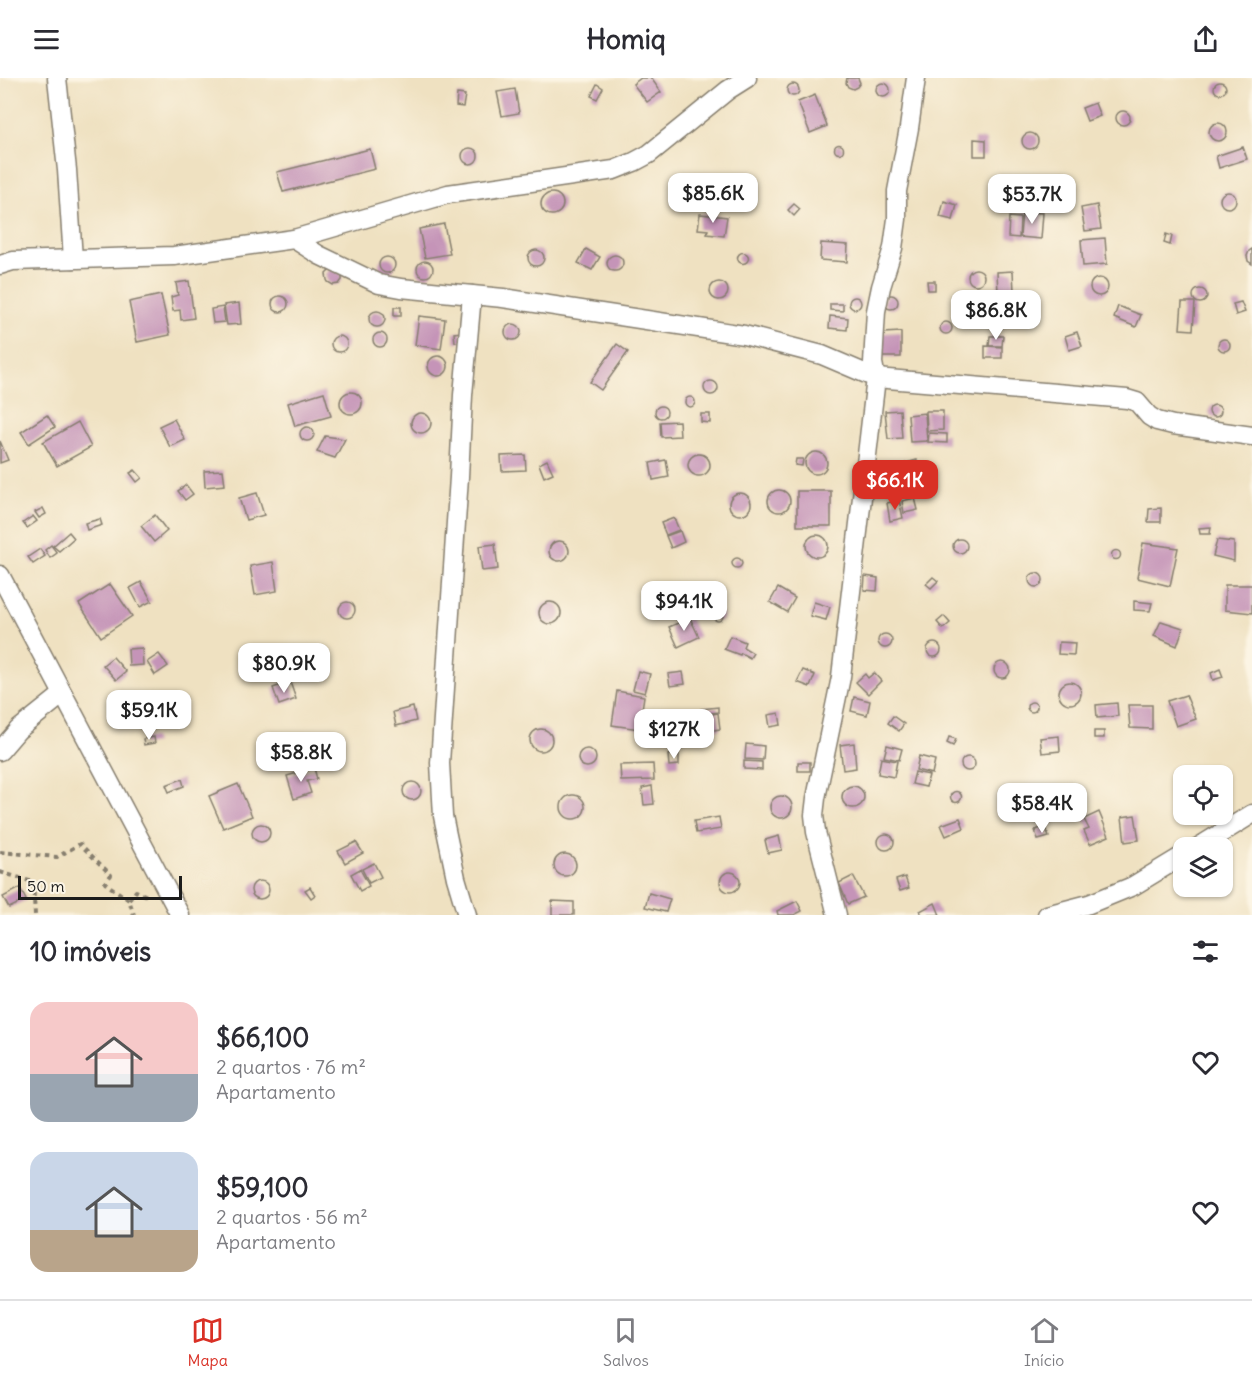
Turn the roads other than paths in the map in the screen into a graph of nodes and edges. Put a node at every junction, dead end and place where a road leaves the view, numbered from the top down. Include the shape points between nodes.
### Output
1 (57, 78) edge
2 (747, 78) edge
3 (916, 78) edge
4 (294, 239) junction
5 (73, 259) junction
6 (0, 264) edge
7 (472, 296) junction
8 (876, 378) junction
9 (1252, 436) edge
10 (0, 575) edge
11 (63, 693) junction
12 (0, 751) edge
13 (1252, 814) edge
14 (1215, 837) edge
15 (1173, 862) edge
16 (180, 915) edge
17 (467, 915) edge
18 (837, 915) edge
19 (1047, 915) edge

1 - 5 street
2 - 4 street via 649,154 614,170 448,194
3 - 8 street via 897,191 893,248 876,311
4 - 5 street via 174,256
4 - 7 street via 379,284
5 - 6 street
7 - 8 street via 744,335 822,355
7 - 17 street via 440,763 443,816
8 - 9 street via 1127,399 1137,402 1158,421
8 - 18 street via 841,677 814,815
10 - 11 street
11 - 12 street via 18,730
11 - 16 street
13 - 14 street
15 - 19 street via 1133,886

